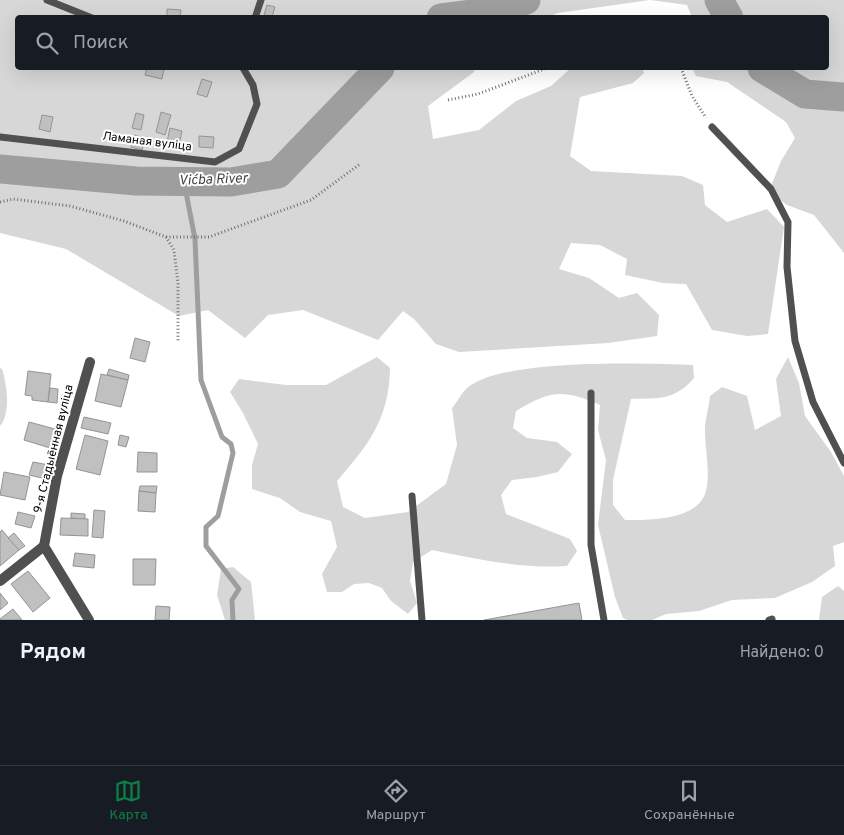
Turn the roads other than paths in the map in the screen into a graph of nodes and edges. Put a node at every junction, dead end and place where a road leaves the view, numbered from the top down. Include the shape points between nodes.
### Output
1 (47, 0) edge
2 (261, 0) edge
3 (84, 15) edge
4 (256, 15) edge
5 (244, 70) edge
6 (712, 127) road end
7 (0, 137) edge
8 (90, 362) dead end
9 (591, 393) dead end
10 (844, 463) edge
11 (412, 496) dead end
12 (44, 546) junction
13 (0, 581) edge
14 (772, 619) edge
15 (89, 620) edge
16 (422, 620) edge
17 (604, 620) edge
18 (769, 620) edge

1 - 3 lane
2 - 4 lane
5 - 7 lane, Ламаная вуліца via 253,84 257,104 239,149 215,162
6 - 10 lane via 771,189 788,222 787,267 795,341 813,402
8 - 12 street, 9-я Стадыённая вуліца via 57,476
9 - 17 lane via 591,545
11 - 16 lane
12 - 13 street
12 - 15 street
14 - 18 lane

